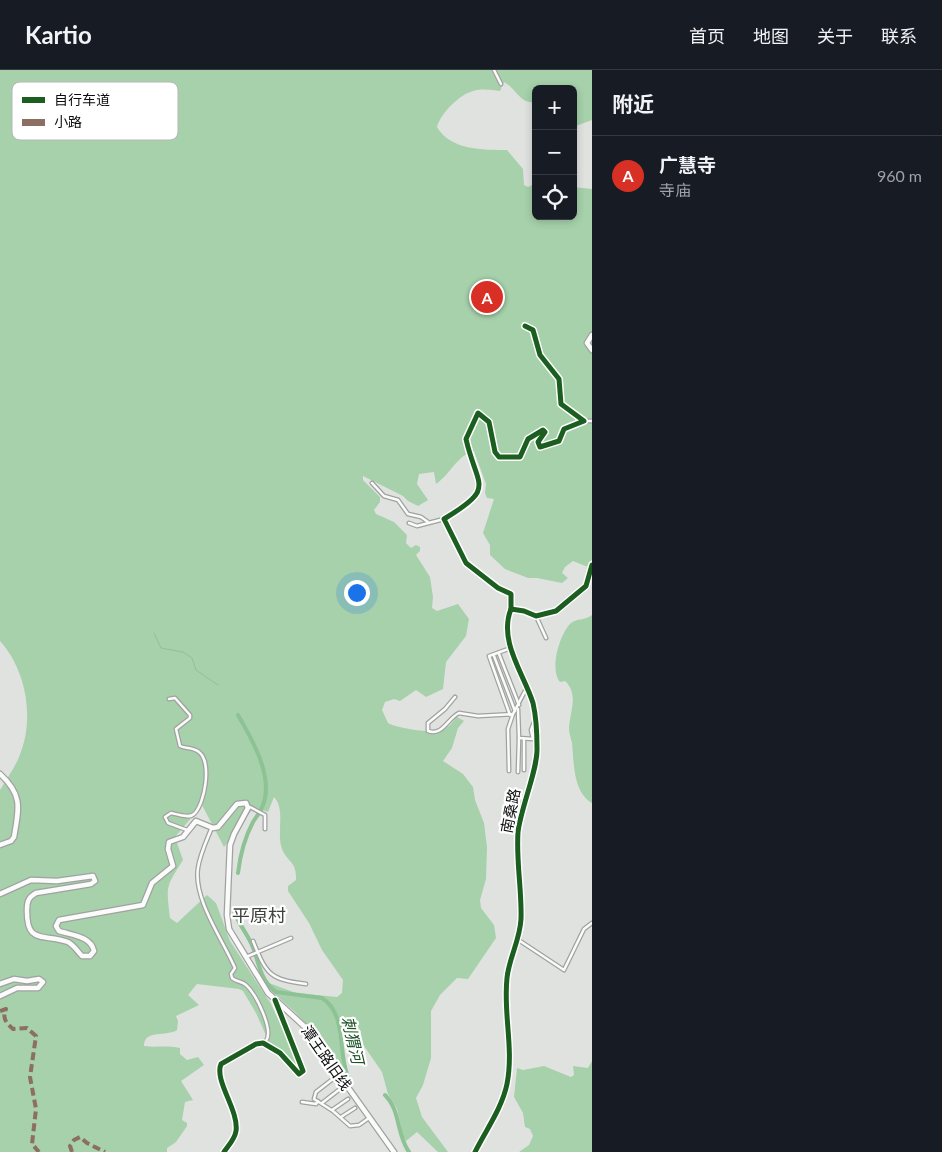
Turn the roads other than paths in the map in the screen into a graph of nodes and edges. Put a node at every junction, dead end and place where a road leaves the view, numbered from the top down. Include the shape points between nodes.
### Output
1 (494, 70) edge
2 (501, 84) dead end
3 (525, 326) dead end
4 (592, 335) edge
5 (592, 350) edge
6 (584, 421) junction
7 (592, 421) edge
8 (372, 483) dead end
9 (444, 519) junction
10 (428, 522) junction
11 (409, 523) dead end
12 (592, 565) edge
13 (511, 609) junction
14 (536, 616) junction
15 (546, 638) dead end
16 (511, 648) junction
17 (499, 654) junction
18 (494, 656) junction
19 (526, 689) junction
20 (455, 697) dead end
21 (169, 698) dead end
22 (518, 706) junction
23 (513, 713) junction
24 (535, 720) junction
25 (519, 738) junction
26 (524, 739) junction
27 (524, 770) dead end
28 (509, 771) dead end
29 (518, 772) dead end
30 (0, 774) edge
31 (250, 807) dead end
32 (212, 827) junction
33 (264, 829) dead end
34 (186, 830) junction
35 (0, 844) edge
36 (0, 894) edge
37 (592, 923) edge
38 (291, 938) dead end
39 (517, 939) junction
40 (254, 941) dead end
41 (258, 952) junction
42 (249, 956) junction
43 (0, 984) edge
44 (306, 984) dead end
45 (0, 996) edge
46 (275, 1000) junction
47 (266, 1041) dead end
48 (338, 1075) junction
49 (340, 1089) dead end
50 (348, 1098) dead end
51 (318, 1101) junction
52 (302, 1102) dead end
53 (322, 1103) junction
54 (355, 1108) dead end
55 (332, 1110) junction
56 (341, 1118) junction
57 (369, 1118) junction
58 (224, 1152) edge
59 (394, 1152) edge
60 (475, 1152) edge

1 - 2 street
3 - 6 street via 533,330 540,355 559,379 561,404
4 - 5 main road via 587,343
6 - 7 street
6 - 9 street via 564,429 559,441 540,447 538,442 545,432 543,430 528,439 520,457 499,457 489,422 478,413 466,439 477,470 478,494
8 - 10 street via 384,496 400,502 408,514
9 - 10 street
9 - 13 street via 466,563 511,594
10 - 11 street via 417,526
12 - 14 main road via 582,590 556,611
13 - 14 main road
13 - 16 main road, 南桑路 via 507,623
14 - 15 street
16 - 17 street
16 - 19 main road, 南桑路
17 - 18 street
17 - 22 street
18 - 23 street
18 - 23 street via 489,656
19 - 22 street
19 - 24 main road, 南桑路 via 533,704
20 - 23 street via 446,710 428,723 428,731 443,729 458,713 478,716
21 - 34 street via 179,701 190,715 176,729 180,746 197,750 206,768 206,788 195,813 190,816 171,813 166,817 168,823
22 - 23 street
22 - 25 street
23 - 28 street via 508,728
24 - 26 street via 531,730 533,739
24 - 39 main road, 南桑路 via 537,754 520,818 516,856 521,919
25 - 26 street
25 - 29 street
26 - 27 street
30 - 35 main road via 16,792 17,803 14,837
31 - 33 street via 263,814 266,819
32 - 34 main road via 198,821
32 - 42 main road, 潭王路旧线 via 220,826 239,803 248,805 230,846 227,915 231,933
32 - 47 street via 197,868 202,902 235,968 232,978 246,984 259,1003 269,1033
34 - 36 main road via 181,838 169,842 172,866 152,884 143,905 84,917 62,917 58,921 59,931 75,934 92,944 94,949 90,956 82,956 69,943 44,939 31,932 26,908 30,897 36,893 92,884 95,881 93,876 57,881 30,880
37 - 39 street via 584,929 564,970
38 - 41 street
39 - 60 main road, 南桑路 via 507,978 510,1038 507,1082 497,1111
40 - 41 street
41 - 42 street
41 - 44 street via 268,971 282,981
42 - 46 main road, 潭王路旧线 via 265,989
43 - 45 main road via 17,979 39,979 43,982 38,988 16,988
46 - 48 main road, 潭王路旧线 via 301,1023
46 - 58 street via 303,1071 299,1074 280,1053 263,1044 256,1044 221,1064 219,1070 224,1091 234,1110 236,1131
48 - 51 street via 316,1092 313,1098
48 - 57 main road, 潭王路旧线
49 - 53 street
50 - 55 street
51 - 52 street via 316,1104
51 - 53 street
53 - 55 street
54 - 56 street
55 - 56 street
56 - 57 street via 354,1127
57 - 59 main road, 潭王路旧线

